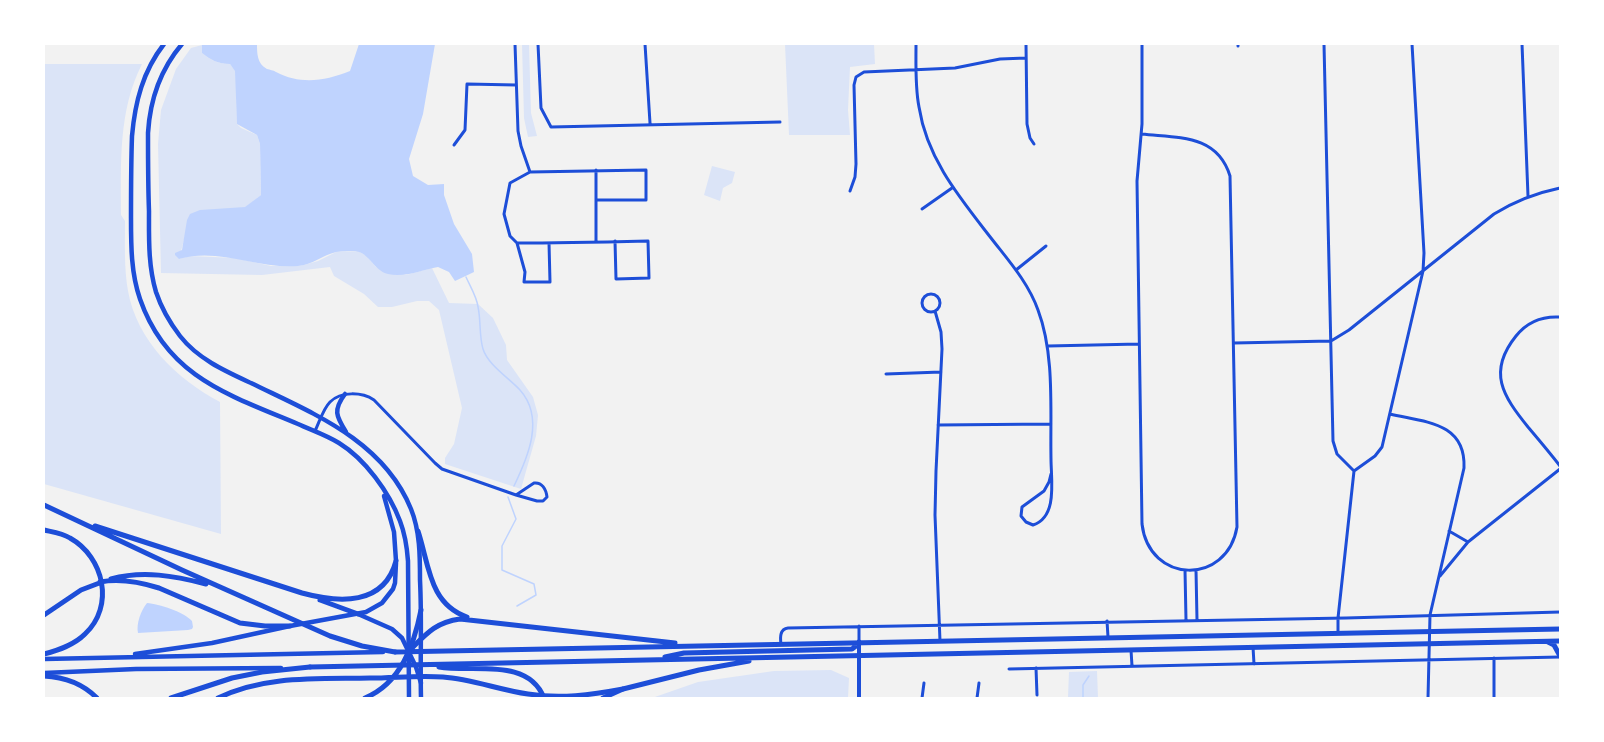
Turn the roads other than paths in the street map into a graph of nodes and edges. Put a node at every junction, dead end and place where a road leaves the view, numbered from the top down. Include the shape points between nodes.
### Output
1 (164, 44) edge
2 (182, 44) edge
3 (515, 44) edge
4 (538, 44) edge
5 (645, 44) edge
6 (916, 44) edge
7 (1026, 44) edge
8 (1142, 44) edge
9 (1324, 44) edge
10 (1412, 44) edge
11 (1522, 44) edge
12 (1026, 58) junction
13 (917, 70) junction
14 (516, 85) junction
15 (780, 122) dead end
16 (650, 123) junction
17 (1142, 134) junction
18 (1034, 144) dead end
19 (454, 145) dead end
20 (596, 170) junction
21 (530, 172) junction
22 (953, 188) junction
23 (1560, 188) edge
24 (850, 191) dead end
25 (1528, 196) junction
26 (596, 200) junction
27 (922, 209) dead end
28 (615, 241) junction
29 (596, 242) junction
30 (517, 243) junction
31 (549, 243) junction
32 (1046, 246) dead end
33 (1016, 270) junction
34 (1423, 271) junction
35 (935, 311) junction
36 (1560, 317) edge
37 (1331, 341) junction
38 (1234, 343) junction
39 (1139, 345) junction
40 (1048, 346) junction
41 (941, 372) junction
42 (886, 374) dead end
43 (345, 394) junction
44 (1390, 414) junction
45 (321, 418) junction
46 (1051, 424) junction
47 (938, 425) junction
48 (315, 432) junction
49 (348, 434) junction
50 (1560, 468) edge
51 (1354, 471) junction
52 (1051, 474) junction
53 (383, 490) junction
54 (516, 495) junction
55 (44, 505) edge
56 (67, 516) junction
57 (44, 530) edge
58 (418, 531) junction
59 (1449, 531) junction
60 (1468, 542) junction
61 (396, 561) junction
62 (1185, 570) junction
63 (1196, 570) junction
64 (1439, 578) junction
65 (100, 582) junction
66 (222, 588) junction
67 (302, 593) junction
68 (421, 610) joint
69 (1560, 612) edge
70 (358, 614) junction
71 (44, 615) edge
72 (1430, 615) junction
73 (1338, 618) junction
74 (471, 619) junction
75 (1186, 620) junction
76 (1197, 620) junction
77 (1107, 621) junction
78 (939, 625) junction
79 (290, 626) junction
80 (859, 626) junction
81 (1560, 629) edge
82 (1430, 631) junction
83 (1338, 633) junction
84 (1107, 638) junction
85 (412, 640) junction
86 (940, 641) junction
87 (1547, 641) junction
88 (1560, 641) edge
89 (859, 642) junction
90 (780, 644) junction
91 (1429, 644) junction
92 (701, 645) junction
93 (1253, 647) junction
94 (1131, 650) junction
95 (395, 652) junction
96 (409, 652) junction
97 (44, 654) edge
98 (859, 656) junction
99 (1560, 656) edge
100 (108, 657) junction
101 (782, 657) junction
102 (1494, 658) junction
103 (44, 659) edge
104 (655, 660) junction
105 (1429, 660) junction
106 (1254, 664) junction
107 (429, 665) junction
108 (1132, 666) junction
109 (310, 667) junction
110 (1036, 668) junction
111 (1009, 669) dead end
112 (44, 674) edge
113 (421, 683) junction
114 (924, 683) dead end
115 (979, 683) dead end
116 (623, 689) junction
117 (1037, 695) dead end
118 (97, 699) edge
119 (171, 699) edge
120 (218, 699) edge
121 (365, 699) edge
122 (409, 699) edge
123 (421, 699) edge
124 (544, 699) edge
125 (603, 699) edge
126 (859, 699) edge
127 (922, 699) edge
128 (977, 699) edge
129 (1428, 699) edge
130 (1494, 699) edge

1 - 48 main road via 145,74 133,120 132,255 140,299 163,342 191,372 227,394
2 - 45 main road via 160,78 149,118 149,254 157,293 179,335 204,358
3 - 14 street
4 - 16 street via 540,108 551,127
5 - 16 street
6 - 13 street
7 - 12 street
8 - 17 street
9 - 37 street
10 - 34 street
11 - 25 street
12 - 13 street
12 - 18 street via 1027,124
13 - 22 street via 923,126
13 - 24 street via 864,72 856,76 856,164
14 - 19 street via 467,84 465,130
14 - 21 street via 518,131
15 - 16 street
17 - 38 street via 1199,141 1220,154 1228,168
17 - 39 street via 1137,181
20 - 21 street
20 - 26 street
20 - 26 street via 646,170 645,200
21 - 30 street via 510,183 504,214 510,236
22 - 27 street
22 - 33 street
23 - 25 street
25 - 34 street via 1494,214
26 - 29 street
28 - 28 street via 648,241 649,278 616,279
28 - 29 street
29 - 31 street
30 - 31 street
30 - 31 street via 524,282 550,282
32 - 33 street
33 - 40 street via 1038,309
34 - 37 street
34 - 44 street
35 - 35 street via 928,312 923,307 926,296 934,294 939,299
35 - 41 street via 941,332
36 - 50 street via 1535,320 1521,329 1508,347 1501,375 1504,393 1512,407
37 - 38 street
37 - 51 street via 1333,445
38 - 63 street via 1238,527 1223,558
39 - 40 street
39 - 62 street via 1143,532 1155,555 1170,566
40 - 46 street
41 - 42 street
41 - 47 street
43 - 45 street via 331,401
43 - 49 main road via 338,404 337,416
43 - 54 street via 374,400 442,469
44 - 51 street via 1382,447
44 - 59 street via 1442,426 1458,440 1464,453 1464,468
45 - 48 street
45 - 49 main road
46 - 47 street
46 - 52 street
47 - 78 street via 935,515
48 - 53 main road via 348,449
49 - 58 main road via 377,457 395,479
50 - 60 street
51 - 73 street
52 - 52 street via 1047,515 1040,522 1029,524 1021,516 1022,507 1044,491
53 - 61 main road via 394,532
53 - 85 main road via 400,520 407,546
54 - 54 street via 540,502 547,497 545,489 537,483
55 - 56 highway
56 - 66 highway
56 - 67 highway
57 - 97 highway via 63,535 93,558 103,594 90,630 69,646
58 - 68 main road
58 - 74 highway via 438,595 454,612
59 - 60 street
59 - 64 street
60 - 64 street
61 - 67 highway via 382,586 366,596 335,599
61 - 70 main road via 395,583 388,596 378,606
62 - 63 street
62 - 75 street
63 - 76 street
64 - 72 street
65 - 66 highway via 148,574
65 - 71 highway
65 - 79 highway via 146,584 240,623
66 - 95 highway via 347,642
67 - 70 highway
68 - 85 highway
69 - 72 street
70 - 79 main road
70 - 85 main road
72 - 73 street
72 - 82 street
73 - 76 street
73 - 83 street
74 - 85 highway via 442,622
74 - 92 highway
75 - 76 street
75 - 77 street
77 - 78 street
77 - 84 street
78 - 80 street
78 - 86 street
79 - 100 main road via 191,647
80 - 89 street
80 - 90 street via 786,628
81 - 82 highway
82 - 83 highway
82 - 91 street
83 - 84 highway
84 - 86 highway
85 - 96 highway
85 - 113 main road
86 - 89 highway
87 - 88 highway
87 - 91 highway
87 - 99 highway
89 - 90 highway
89 - 98 street
89 - 104 highway via 852,649 684,653
90 - 92 highway
91 - 93 highway
91 - 105 street
92 - 95 highway
93 - 94 highway
93 - 106 street
94 - 98 highway
94 - 108 street
95 - 100 main road
96 - 113 main road
96 - 121 highway via 387,685
96 - 122 main road
98 - 101 highway
98 - 126 street
99 - 102 street
100 - 103 main road
101 - 104 highway
101 - 116 highway via 699,670
102 - 105 street
102 - 130 street
104 - 107 highway
105 - 106 street
105 - 129 street
106 - 108 street
107 - 109 highway
107 - 124 highway via 515,673 532,681
108 - 110 street
109 - 112 main road
109 - 119 highway via 232,678
110 - 111 street
110 - 117 street
112 - 118 highway via 74,682
113 - 123 main road
114 - 127 street
115 - 128 street
116 - 120 highway via 555,697 430,677 272,681
116 - 125 highway

